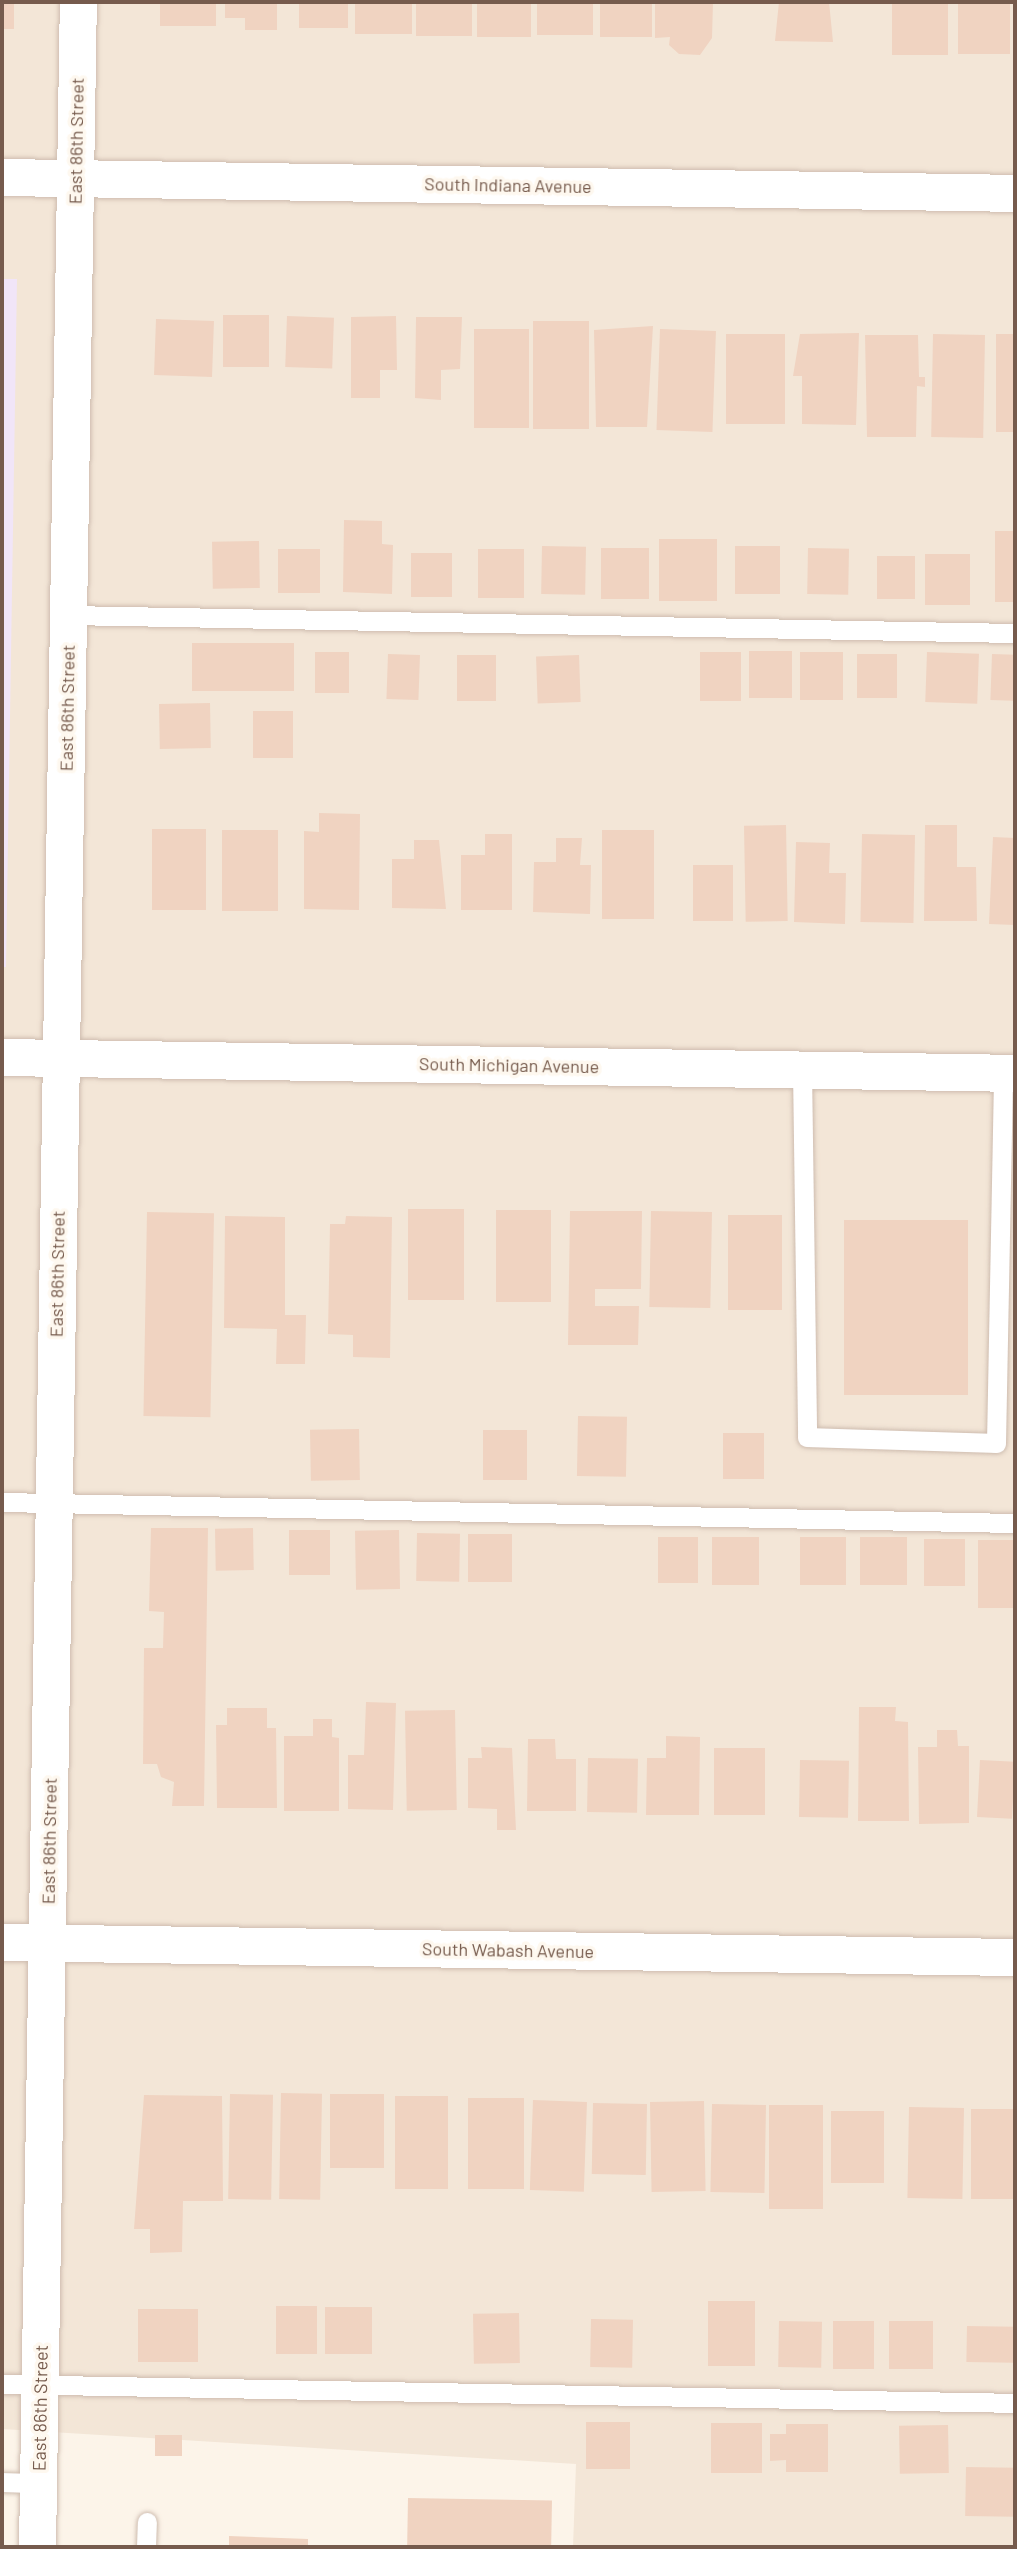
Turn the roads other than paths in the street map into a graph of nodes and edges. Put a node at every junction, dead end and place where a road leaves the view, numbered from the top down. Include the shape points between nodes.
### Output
1 (78, 2) edge
2 (2, 177) edge
3 (75, 179) junction
4 (1015, 193) edge
5 (68, 615) junction
6 (1015, 633) edge
7 (2, 1058) edge
8 (61, 1058) junction
9 (802, 1069) junction
10 (1009, 1073) edge
11 (2, 1502) edge
12 (54, 1503) junction
13 (1015, 1524) edge
14 (2, 1942) edge
15 (47, 1942) junction
16 (1015, 1957) edge
17 (2, 2384) edge
18 (40, 2384) junction
19 (1015, 2403) edge
20 (2, 2482) edge
21 (38, 2483) junction
22 (146, 2522) dead end
23 (37, 2547) edge
24 (146, 2547) edge

1 - 3 street, East 86th Street
2 - 3 street, South Indiana Avenue
3 - 4 street, South Indiana Avenue
3 - 5 street, East 86th Street
5 - 6 lane
5 - 8 street, East 86th Street
7 - 8 street, South Michigan Avenue
8 - 9 street, South Michigan Avenue
8 - 12 street, East 86th Street
9 - 10 street, South Michigan Avenue
9 - 10 lane via 807,1437 996,1443
11 - 12 lane
12 - 13 lane
12 - 15 street, East 86th Street
14 - 15 street, South Wabash Avenue
15 - 16 street, South Wabash Avenue
15 - 18 street, East 86th Street
17 - 18 lane
18 - 19 lane
18 - 21 street, East 86th Street
20 - 21 lane
21 - 23 street, East 86th Street
22 - 24 lane

